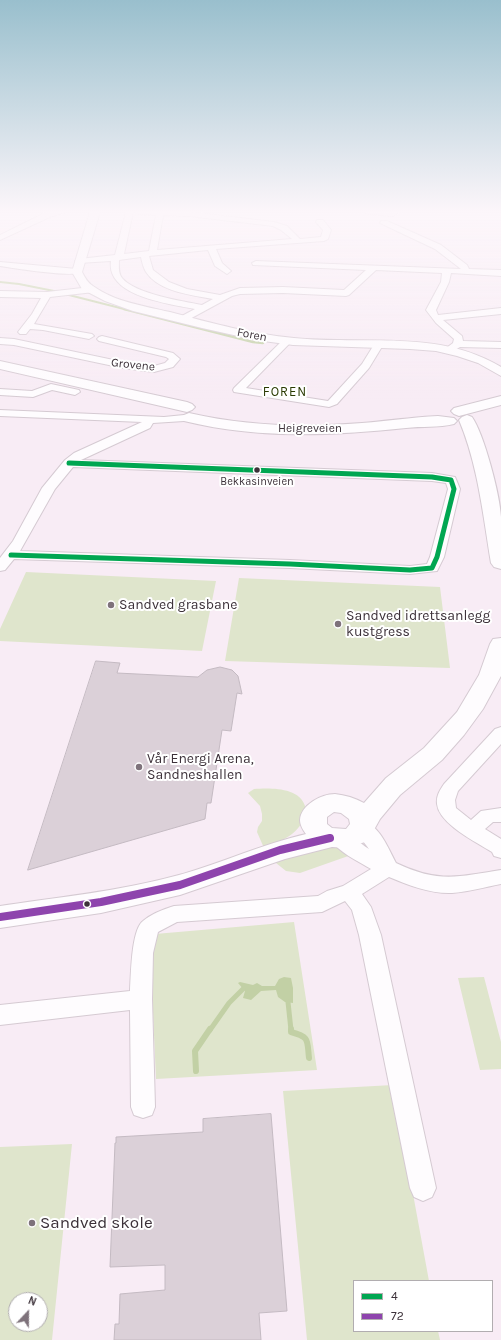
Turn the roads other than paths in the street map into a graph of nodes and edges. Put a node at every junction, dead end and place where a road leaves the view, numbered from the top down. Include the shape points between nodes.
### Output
1 (80, 275) edge
2 (116, 275) edge
3 (152, 275) edge
4 (365, 275) edge
5 (446, 275) edge
6 (90, 290) junction
7 (0, 294) edge
8 (47, 295) junction
9 (222, 298) junction
10 (204, 308) junction
11 (501, 311) edge
12 (436, 318) junction
13 (183, 319) junction
14 (27, 326) junction
15 (89, 336) dead end
16 (102, 339) dead end
17 (0, 341) edge
18 (287, 341) junction
19 (14, 342) junction
20 (458, 344) junction
21 (378, 345) junction
22 (501, 345) edge
23 (448, 350) junction
24 (0, 365) edge
25 (501, 372) edge
26 (0, 392) edge
27 (75, 392) dead end
28 (501, 400) edge
29 (501, 406) edge
30 (0, 413) edge
31 (185, 413) junction
32 (457, 418) junction
33 (149, 419) junction
34 (69, 462) junction
35 (3, 562) edge
36 (501, 563) edge
37 (501, 644) edge
38 (501, 733) edge
39 (501, 815) edge
40 (358, 818) junction
41 (473, 829) junction
42 (328, 834) junction
43 (501, 851) edge
44 (388, 868) junction
45 (501, 877) edge
46 (349, 892) junction
47 (0, 917) edge
48 (141, 999) junction
49 (0, 1015) edge
50 (143, 1106) dead end
51 (423, 1188) dead end

1 - 6 street, Foren via 83,284
2 - 10 street via 126,285 153,296
3 - 9 street via 179,288
4 - 9 street via 346,293 251,290
5 - 12 street via 445,282 431,310
6 - 8 street
6 - 13 street, Foren via 122,304
7 - 8 street
8 - 14 street
9 - 10 street
10 - 13 street
11 - 12 street
12 - 20 street via 459,338
13 - 18 street, Foren
14 - 15 street
14 - 19 street
16 - 19 street, Grovene via 121,340 175,358 169,365 154,369 122,365
17 - 19 street, Grovene
18 - 21 street, Foren
18 - 21 street via 238,390 329,404 376,351
20 - 22 street
20 - 23 street
21 - 23 street, Foren via 425,346
23 - 25 street, Foren via 482,361
24 - 31 main road, Heigreveien via 148,397
26 - 27 street via 34,394 51,387
28 - 32 main road, Heigreveien via 475,408
29 - 32 main road, Heigreveien
30 - 33 street
31 - 32 main road, Heigreveien via 212,423 306,430 349,429
31 - 33 street via 164,420
32 - 36 main road via 476,447 486,483
33 - 34 street via 146,426
34 - 35 street via 56,477
34 - 35 street via 432,477 451,480 454,489 438,558 432,568 410,570 282,564
37 - 40 main road via 487,683 463,721 433,754 396,784 373,809
38 - 41 street via 450,788 445,797 448,812
39 - 41 street via 488,816
40 - 42 main road via 356,835
40 - 42 main road via 332,803 318,809 313,818
40 - 44 street via 377,845
41 - 43 street
42 - 44 street
42 - 47 main road via 180,885 101,902
44 - 45 street via 412,878 448,885
44 - 46 street
46 - 48 street via 334,896 322,904 174,914 149,927 142,953
46 - 51 street via 361,907 370,935
48 - 49 street
48 - 50 street

